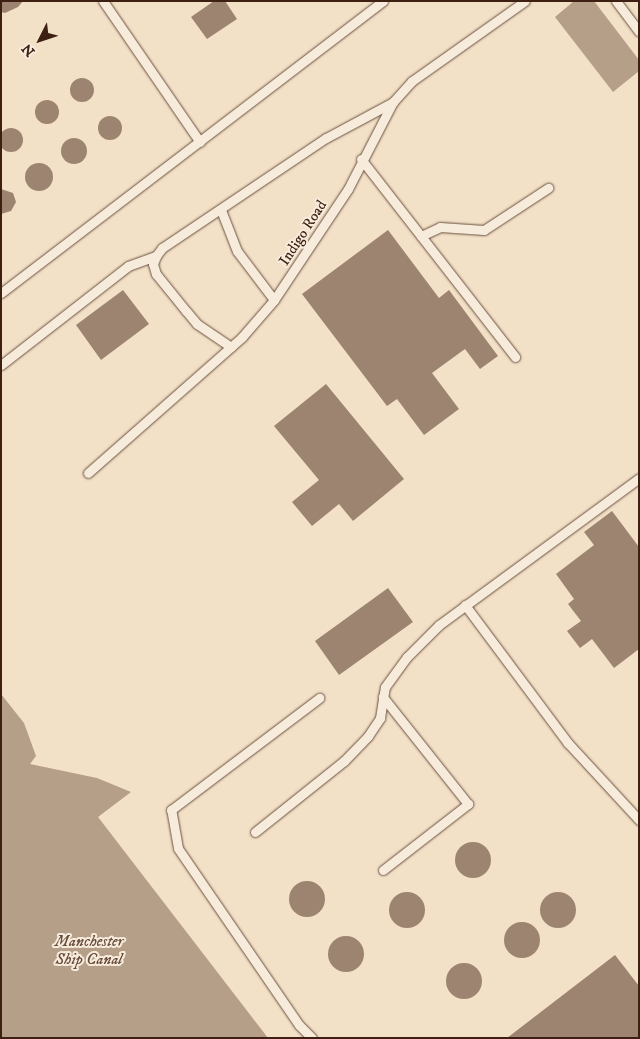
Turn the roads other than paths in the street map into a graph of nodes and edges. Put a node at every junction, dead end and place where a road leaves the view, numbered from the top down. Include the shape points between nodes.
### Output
1 (103, 1) edge
2 (383, 1) edge
3 (524, 1) edge
4 (616, 1) edge
5 (639, 31) edge
6 (393, 102) junction
7 (200, 142) junction
8 (361, 159) junction
9 (548, 188) dead end
10 (221, 210) junction
11 (421, 236) junction
12 (156, 256) junction
13 (1, 293) edge
14 (274, 300) junction
15 (232, 347) junction
16 (515, 357) dead end
17 (1, 365) edge
18 (88, 473) dead end
19 (639, 478) edge
20 (465, 605) junction
21 (383, 697) junction
22 (319, 698) dead end
23 (639, 820) edge
24 (255, 832) dead end
25 (383, 870) dead end
26 (312, 1038) edge

1 - 7 lane
2 - 7 lane
3 - 6 lane, Indigo Road via 412,81
4 - 5 lane
6 - 8 lane, Indigo Road
6 - 10 lane via 326,138
7 - 13 lane
8 - 11 lane
8 - 14 lane, Indigo Road via 348,189
9 - 11 lane via 484,230 440,227
10 - 12 lane via 162,248
10 - 14 lane via 237,251
11 - 16 lane
12 - 15 lane via 153,264 156,274 186,312 211,335
12 - 17 lane via 128,266
14 - 15 lane, Indigo Road
15 - 18 lane, Indigo Road
19 - 20 lane
20 - 21 lane via 407,657 385,687
20 - 23 lane via 568,743
21 - 24 lane via 380,718 368,736 344,761
21 - 25 lane via 468,804
22 - 26 lane via 171,810 178,848 299,1025

